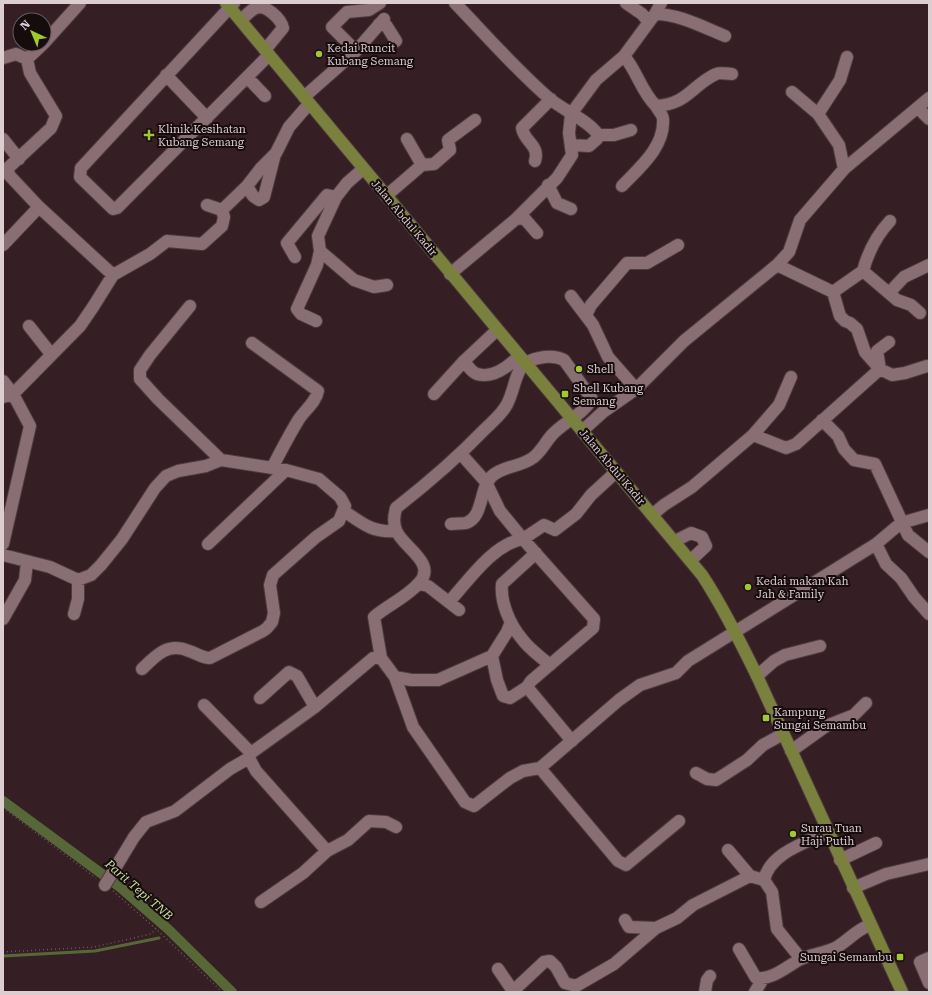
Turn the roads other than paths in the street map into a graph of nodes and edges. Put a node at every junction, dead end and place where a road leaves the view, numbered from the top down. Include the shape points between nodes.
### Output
1 (80, 3) edge
2 (380, 3) edge
3 (456, 3) edge
4 (626, 3) edge
5 (230, 4) edge
6 (262, 5) edge
7 (655, 12) edge
8 (241, 20) junction
9 (52, 33) edge
10 (724, 36) dead end
11 (396, 41) dead end
12 (356, 51) junction
13 (34, 52) edge
14 (267, 52) junction
15 (624, 56) junction
16 (847, 57) dead end
17 (3, 58) edge
18 (27, 59) junction
19 (732, 74) dead end
20 (166, 76) junction
21 (247, 77) junction
22 (792, 92) dead end
23 (265, 96) dead end
24 (929, 98) edge
25 (551, 99) junction
26 (307, 100) junction
27 (656, 106) junction
28 (918, 108) junction
29 (571, 114) junction
30 (818, 114) junction
31 (207, 118) junction
32 (929, 119) edge
33 (475, 120) dead end
34 (631, 130) dead end
35 (598, 135) junction
36 (407, 139) dead end
37 (3, 140) edge
38 (571, 145) junction
39 (276, 153) junction
40 (18, 159) junction
41 (535, 161) dead end
42 (422, 165) junction
43 (363, 169) junction
44 (844, 169) junction
45 (548, 185) junction
46 (247, 186) junction
47 (622, 186) dead end
48 (386, 196) junction
49 (336, 197) junction
50 (207, 205) dead end
51 (39, 207) junction
52 (222, 210) junction
53 (571, 210) dead end
54 (516, 219) junction
55 (890, 221) dead end
56 (537, 233) dead end
57 (3, 244) edge
58 (678, 245) dead end
59 (320, 251) junction
60 (295, 257) dead end
61 (777, 265) junction
62 (929, 265) edge
63 (863, 272) junction
64 (450, 274) junction
65 (113, 275) junction
66 (387, 285) dead end
67 (833, 292) junction
68 (889, 293) junction
69 (571, 296) dead end
70 (190, 306) dead end
71 (920, 312) dead end
72 (586, 315) junction
73 (316, 321) dead end
74 (29, 326) dead end
75 (497, 330) junction
76 (889, 342) dead end
77 (252, 343) dead end
78 (51, 354) junction
79 (522, 360) junction
80 (464, 361) junction
81 (927, 366) dead end
82 (880, 369) junction
83 (791, 377) dead end
84 (3, 381) edge
85 (636, 389) junction
86 (434, 394) dead end
87 (8, 395) edge
88 (592, 399) junction
89 (603, 412) junction
90 (572, 420) junction
91 (822, 420) junction
92 (582, 431) junction
93 (753, 435) junction
94 (461, 454) junction
95 (221, 460) junction
96 (272, 468) junction
97 (286, 470) junction
98 (616, 472) junction
99 (486, 482) junction
100 (344, 511) junction
101 (652, 515) junction
102 (929, 515) edge
103 (901, 523) junction
104 (451, 524) dead end
105 (396, 531) junction
106 (523, 539) junction
107 (675, 541) junction
108 (3, 544) edge
109 (208, 544) dead end
110 (876, 544) junction
111 (536, 552) junction
112 (929, 552) edge
113 (3, 555) edge
114 (691, 560) junction
115 (28, 562) junction
116 (78, 580) junction
117 (419, 584) junction
118 (449, 602) junction
119 (8, 603) edge
120 (459, 610) dead end
121 (74, 614) dead end
122 (929, 614) edge
123 (3, 620) edge
124 (511, 622) junction
125 (736, 632) junction
126 (820, 646) dead end
127 (492, 656) junction
128 (381, 658) junction
129 (550, 665) junction
130 (142, 669) dead end
131 (757, 676) junction
132 (395, 678) junction
133 (527, 687) junction
134 (260, 698) dead end
135 (866, 703) dead end
136 (204, 705) dead end
137 (315, 707) junction
138 (783, 734) junction
139 (572, 741) junction
140 (791, 750) junction
141 (250, 756) junction
142 (540, 768) junction
143 (696, 773) dead end
144 (679, 821) dead end
145 (396, 828) dead end
146 (828, 832) junction
147 (876, 843) dead end
148 (728, 850) dead end
149 (327, 852) junction
150 (840, 860) junction
151 (929, 864) edge
152 (750, 876) junction
153 (764, 880) junction
154 (106, 883) road end
155 (853, 888) junction
156 (261, 902) dead end
157 (625, 920) dead end
158 (870, 925) junction
159 (656, 928) junction
160 (739, 949) dead end
161 (929, 958) edge
162 (801, 959) junction
163 (498, 970) dead end
164 (710, 976) dead end
165 (763, 979) junction
166 (929, 983) edge
167 (513, 991) edge
168 (705, 992) edge
169 (755, 992) edge
170 (902, 992) edge

1 - 9 street
2 - 12 street via 369,10 347,12 332,28
3 - 25 street via 517,68
4 - 7 street
5 - 8 main road, Jalan Abdul Kadir
5 - 20 street
6 - 8 street
6 - 14 street via 283,28
7 - 10 street via 680,18
7 - 15 street
8 - 14 main road, Jalan Abdul Kadir
11 - 12 street via 381,21
12 - 26 street
13 - 18 street
14 - 21 street
14 - 26 main road, Jalan Abdul Kadir
15 - 27 street via 631,64 648,98
15 - 29 street via 596,80
16 - 30 street via 840,80
17 - 18 street via 16,54
18 - 40 street via 30,73 56,116 51,128
19 - 27 street via 717,73 685,98
20 - 31 street
20 - 31 street via 81,168 80,177 107,206 117,208
21 - 23 street
21 - 31 street
22 - 30 street
24 - 28 street
25 - 29 street
25 - 41 street via 522,128 523,134 535,147
26 - 39 street
26 - 43 main road, Jalan Abdul Kadir
27 - 47 street via 663,118 662,135 651,154
28 - 32 street
28 - 44 street
29 - 35 street via 594,127
29 - 38 street
30 - 44 street via 839,145
33 - 42 street via 448,140 450,150 434,164
34 - 35 street via 614,135
35 - 38 street via 590,146
36 - 42 street
37 - 40 street
38 - 45 street via 572,155 557,178
39 - 46 street
39 - 46 street via 264,197 259,200 252,196
40 - 51 street via 8,168 8,175
42 - 48 street
43 - 48 main road, Jalan Abdul Kadir
43 - 49 street
44 - 61 street via 800,220 789,252
45 - 53 street via 557,203
45 - 54 street
46 - 52 street
48 - 64 main road, Jalan Abdul Kadir
49 - 59 street via 318,236
49 - 60 street via 327,195 287,243
50 - 52 street
51 - 57 street
51 - 65 street
52 - 65 street via 222,226 202,244 167,241
54 - 56 street via 524,218
54 - 64 street
55 - 63 street via 876,238
58 - 72 street via 647,262 627,263 591,305
59 - 66 street via 354,280 374,287
59 - 73 street via 317,265 297,309 301,314
61 - 67 street
61 - 85 street via 684,341
62 - 68 street via 904,277
63 - 67 street
63 - 68 street
64 - 75 main road, Jalan Abdul Kadir
65 - 78 street via 80,326
67 - 82 street via 840,316 857,329 865,352
68 - 71 street
69 - 72 street
70 - 95 street via 150,355 140,370 140,379
72 - 85 street via 593,324 608,357
74 - 78 street
75 - 79 main road, Jalan Abdul Kadir
75 - 80 street
76 - 82 street via 877,351
77 - 96 street via 318,391
78 - 87 street
79 - 80 street via 482,375 472,371
79 - 88 street via 557,356 564,360
79 - 90 main road, Jalan Abdul Kadir
79 - 94 street via 516,374 515,389 506,407
80 - 86 street
81 - 82 street via 899,374
82 - 91 street
83 - 93 street via 779,405
84 - 87 street
85 - 89 street
87 - 108 street via 30,426
88 - 89 street
88 - 90 street
89 - 92 street
90 - 92 main road, Jalan Abdul Kadir
90 - 99 street via 552,434 533,459 506,468
91 - 93 street via 796,444 786,448
91 - 103 street via 838,436 844,449 854,460 875,464
92 - 98 main road, Jalan Abdul Kadir
93 - 101 street via 692,487
94 - 99 street
94 - 105 street via 396,508 393,519
95 - 96 street
95 - 116 street via 166,476 101,565 91,575
96 - 97 street
97 - 100 street via 312,476 327,484 340,497 345,506
97 - 109 street
98 - 101 main road, Jalan Abdul Kadir
98 - 106 street via 591,495 576,514 555,530 544,525
99 - 104 street via 480,506 473,518 467,523
99 - 106 street via 500,511
100 - 105 street via 374,530
100 - 130 street via 340,521 316,537 273,575 270,585 273,618 263,631 210,658 184,649 169,648
101 - 107 main road, Jalan Abdul Kadir
102 - 103 street
103 - 110 street
103 - 112 street via 908,535
105 - 117 street via 424,564 424,576
106 - 111 street
106 - 118 street via 515,540 496,551
107 - 114 main road, Jalan Abdul Kadir
107 - 114 street via 691,533 702,537 706,546
110 - 122 street via 886,564 901,578
110 - 125 street
111 - 124 street via 502,584 500,595
111 - 129 street via 594,618 593,628
113 - 115 street
114 - 125 main road, Jalan Abdul Kadir
115 - 116 street via 50,567
115 - 119 street via 25,580
116 - 121 street via 78,599
117 - 118 street via 428,586
117 - 128 street via 374,618
118 - 120 street
119 - 123 street
124 - 127 street
124 - 129 street via 522,639
125 - 131 main road, Jalan Abdul Kadir
125 - 139 street via 688,661 676,674 640,685
126 - 131 street via 785,655
127 - 132 street via 438,680
127 - 133 street via 503,696 510,698
128 - 132 street
128 - 137 street via 373,658
129 - 133 street
131 - 138 main road, Jalan Abdul Kadir
132 - 142 street via 413,727 466,802 474,806 510,778 523,771
133 - 139 street
134 - 137 street via 290,672 297,676
135 - 140 street via 854,715 826,726
136 - 141 street
137 - 141 street
138 - 140 main road, Jalan Abdul Kadir
138 - 143 street via 763,745 748,760 716,780 707,779
139 - 142 street
140 - 146 main road, Jalan Abdul Kadir
141 - 149 street via 256,771
141 - 154 street via 175,811 146,822
142 - 144 street via 618,861 626,865
145 - 149 street via 386,822 369,821 348,840
146 - 150 main road, Jalan Abdul Kadir
146 - 153 street via 786,852 766,870
147 - 150 street
148 - 152 street
149 - 156 street via 303,873
150 - 155 main road, Jalan Abdul Kadir
151 - 155 street via 886,874
152 - 153 street
152 - 159 street via 693,905 677,918
153 - 162 street via 772,892 777,929
155 - 158 main road, Jalan Abdul Kadir
157 - 159 street via 630,926
158 - 162 street via 857,930 835,948
158 - 170 main road, Jalan Abdul Kadir
159 - 167 street via 614,964 576,986 566,982 550,961 544,962
160 - 165 street via 756,978
161 - 166 street via 920,962
162 - 165 street
163 - 167 street
164 - 168 street
165 - 169 street

